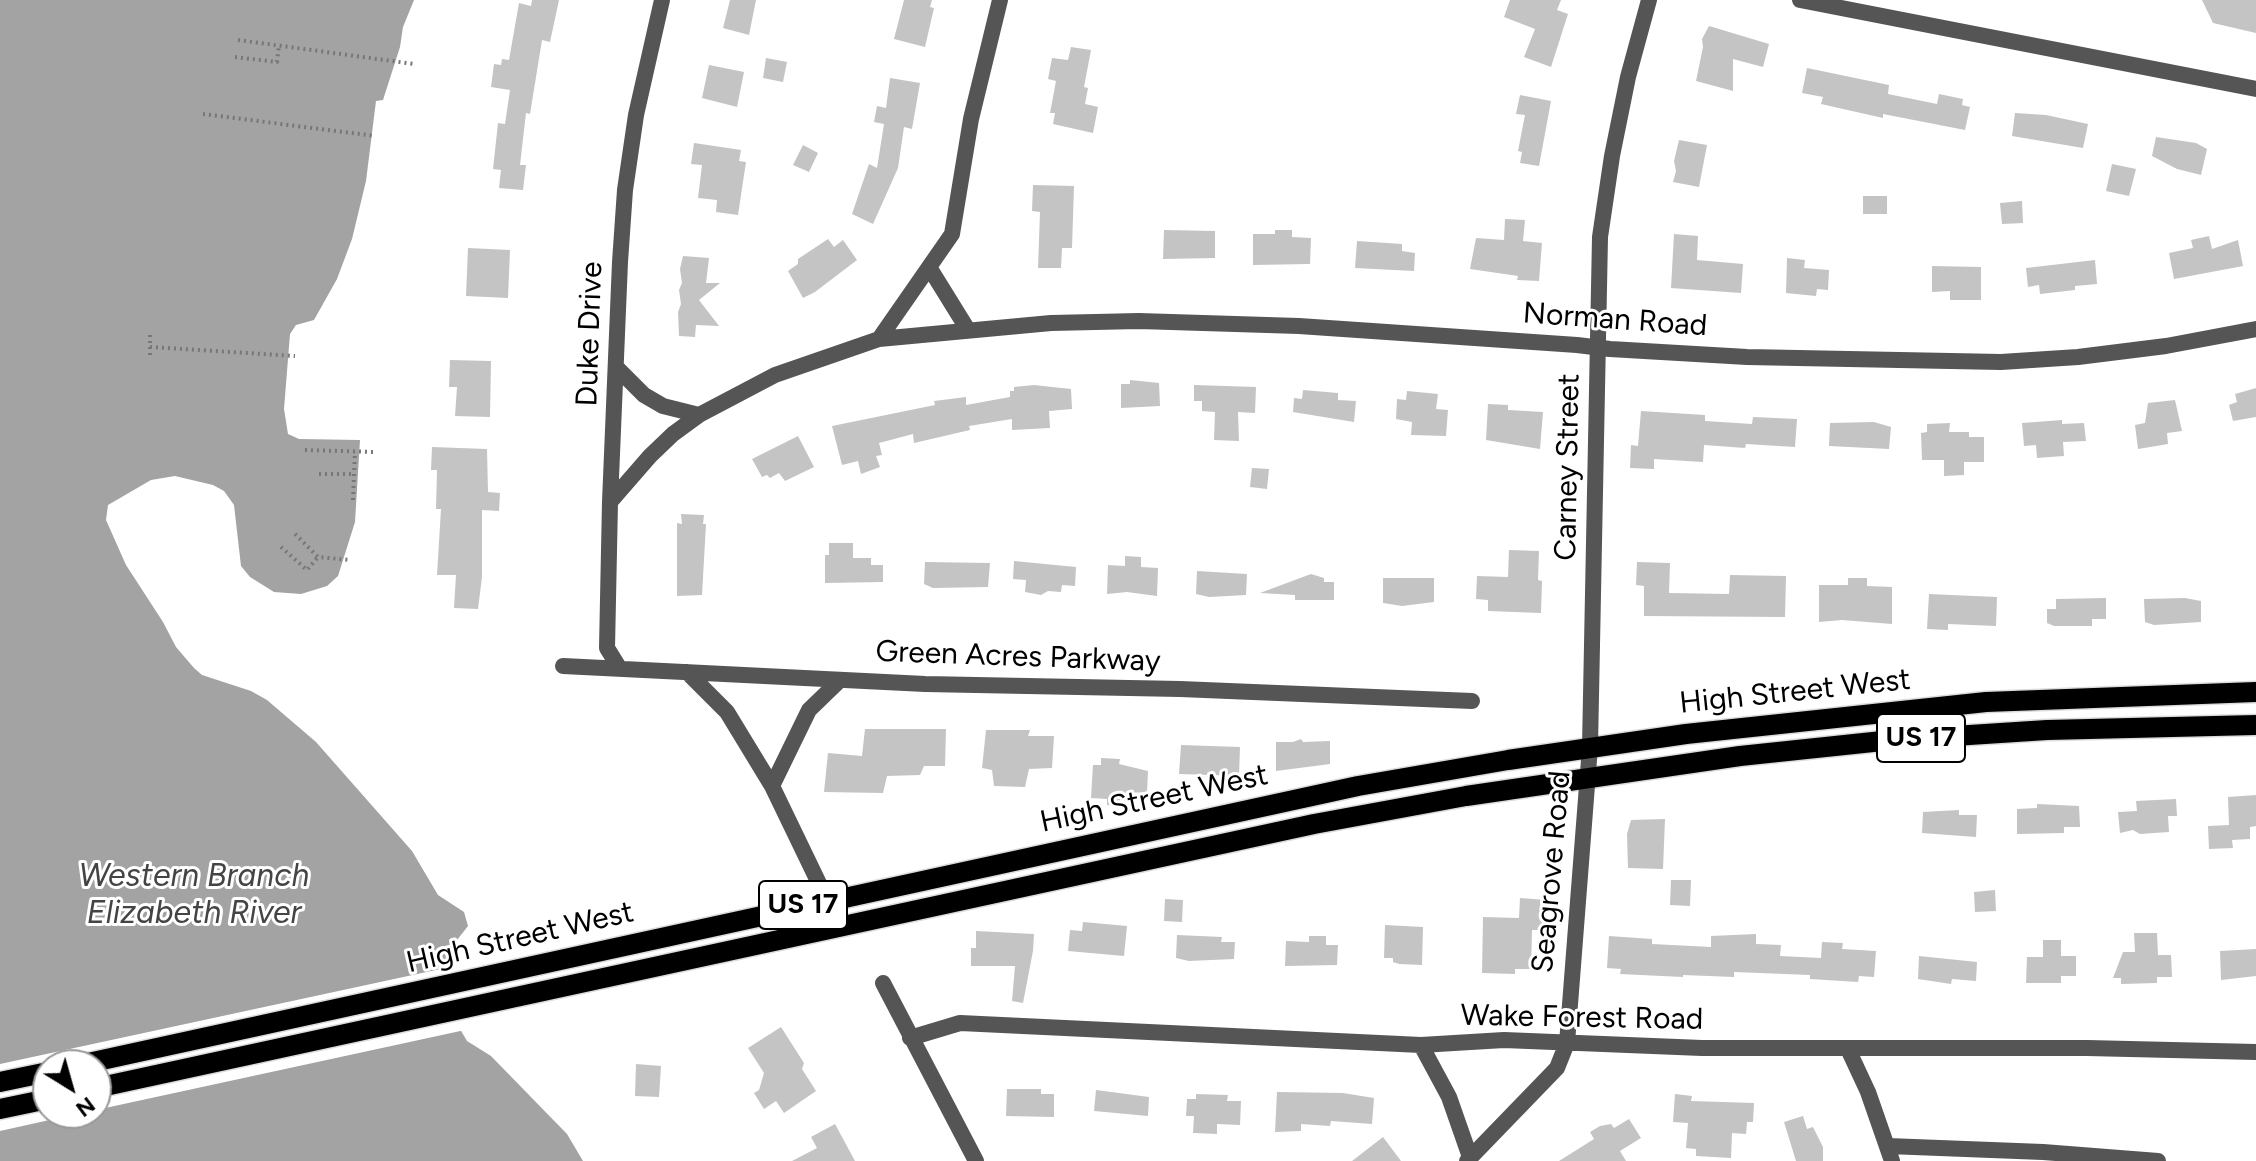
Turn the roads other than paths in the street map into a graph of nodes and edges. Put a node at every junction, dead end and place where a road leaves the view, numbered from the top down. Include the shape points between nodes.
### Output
1 (662, 0) edge
2 (1000, 0) edge
3 (1649, 0) edge
4 (1800, 0) edge
5 (2256, 89) edge
6 (929, 267) junction
7 (2256, 329) edge
8 (968, 330) junction
9 (879, 339) junction
10 (1597, 348) junction
11 (616, 367) junction
12 (699, 415) junction
13 (610, 502) junction
14 (563, 666) dead end
15 (620, 669) junction
16 (687, 672) junction
17 (840, 680) junction
18 (2256, 692) edge
19 (1472, 701) dead end
20 (2256, 725) edge
21 (1590, 747) junction
22 (1588, 776) junction
23 (772, 786) junction
24 (827, 900) junction
25 (883, 983) dead end
26 (910, 1038) junction
27 (1567, 1043) junction
28 (1421, 1045) junction
29 (1848, 1049) junction
30 (2256, 1052) edge
31 (112, 1058) edge
32 (32, 1075) edge
33 (0, 1082) edge
34 (112, 1085) edge
35 (32, 1102) edge
36 (0, 1109) edge
37 (1890, 1153) edge
38 (1469, 1159) edge
39 (976, 1161) edge
40 (2158, 1161) edge

1 - 11 street, Duke Drive via 625,190
2 - 6 street via 971,119 952,234
3 - 10 street, Carney Street via 1612,156 1600,237
4 - 5 street
6 - 8 street
6 - 9 street
7 - 10 street, Norman Road via 2166,346 2001,362
8 - 9 street, Norman Road
8 - 10 street, Norman Road via 1139,321 1299,326
9 - 12 street, Norman Road via 775,375
10 - 21 street, Carney Street
11 - 12 street via 663,406
11 - 13 street, Duke Drive
12 - 13 street, Norman Road via 650,456
13 - 15 street, Duke Drive via 607,648
14 - 15 street, Green Acres Parkway
15 - 16 street, Green Acres Parkway
16 - 17 street, Green Acres Parkway
16 - 23 street via 727,712
17 - 19 street, Green Acres Parkway
17 - 23 street via 809,710
18 - 21 main road, High Street West / US 17 via 1986,702
20 - 22 main road, High Street West / US 17 via 1892,740
21 - 22 street, Seagrove Road
21 - 24 main road, High Street West / US 17 via 1358,786
22 - 27 street, Seagrove Road
22 - 34 main road, High Street West / US 17 via 1314,824
23 - 24 street
24 - 31 main road, High Street West / US 17
25 - 26 street
26 - 28 street, Wake Forest Road via 960,1023
26 - 39 street
27 - 28 street, Wake Forest Road
27 - 29 street, Wake Forest Road
27 - 38 street, Seagrove Road via 1557,1068
28 - 38 street, Seagrove Road via 1449,1097
29 - 30 street, Wake Forest Road
29 - 37 street
32 - 33 main road
35 - 36 main road
37 - 40 street via 2043,1152

